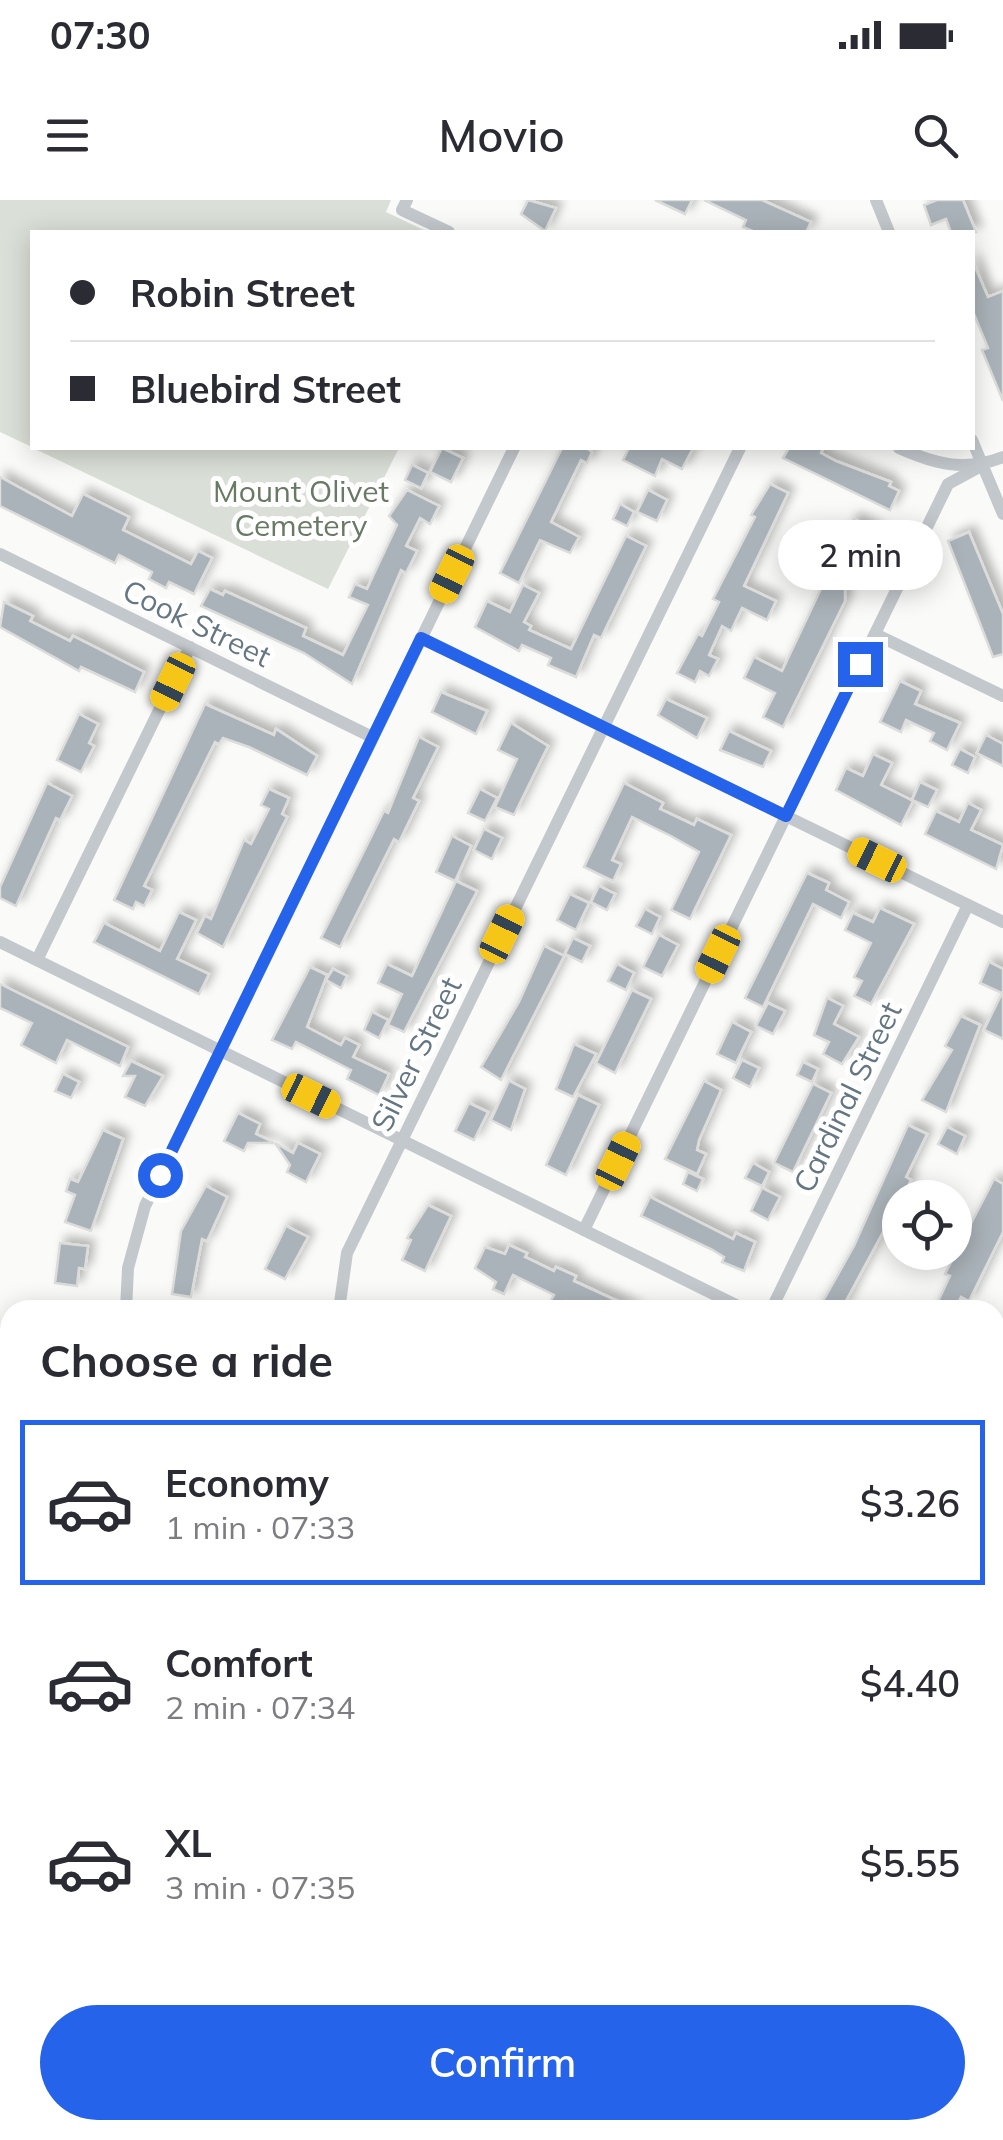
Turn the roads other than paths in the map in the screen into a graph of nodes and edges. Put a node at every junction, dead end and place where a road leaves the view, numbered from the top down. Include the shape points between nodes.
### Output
1 (876, 200) edge
2 (405, 205) edge
3 (446, 230) edge
4 (888, 230) edge
5 (975, 447) edge
6 (513, 450) edge
7 (739, 450) edge
8 (903, 450) edge
9 (1003, 457) edge
10 (983, 465) junction
11 (1003, 514) edge
12 (0, 554) edge
13 (875, 634) junction
14 (421, 638) junction
15 (190, 647) junction
16 (1003, 696) edge
17 (603, 727) junction
18 (372, 737) junction
19 (786, 816) junction
20 (968, 905) junction
21 (1003, 922) edge
22 (0, 942) edge
23 (37, 960) junction
24 (220, 1050) junction
25 (402, 1140) junction
26 (584, 1230) junction
27 (126, 1300) edge
28 (341, 1300) edge
29 (726, 1300) edge
30 (776, 1300) edge

1 - 4 street
2 - 3 street
5 - 10 street
6 - 14 street
7 - 17 street, Silver Street
8 - 10 street via 938,466
9 - 10 street
10 - 11 street
10 - 13 street via 948,484
12 - 15 street, Cook Street
13 - 16 street
13 - 19 street
14 - 17 street
14 - 18 street
15 - 18 street, Cook Street
15 - 23 street
17 - 19 street
17 - 25 street, Silver Street
18 - 24 street
19 - 20 street
19 - 26 street
20 - 21 street
20 - 30 street, Cardinal Street
22 - 23 street
23 - 24 street
24 - 25 street
24 - 27 street via 144,1206
25 - 26 street
25 - 28 street, Silver Street via 348,1254
26 - 29 street

